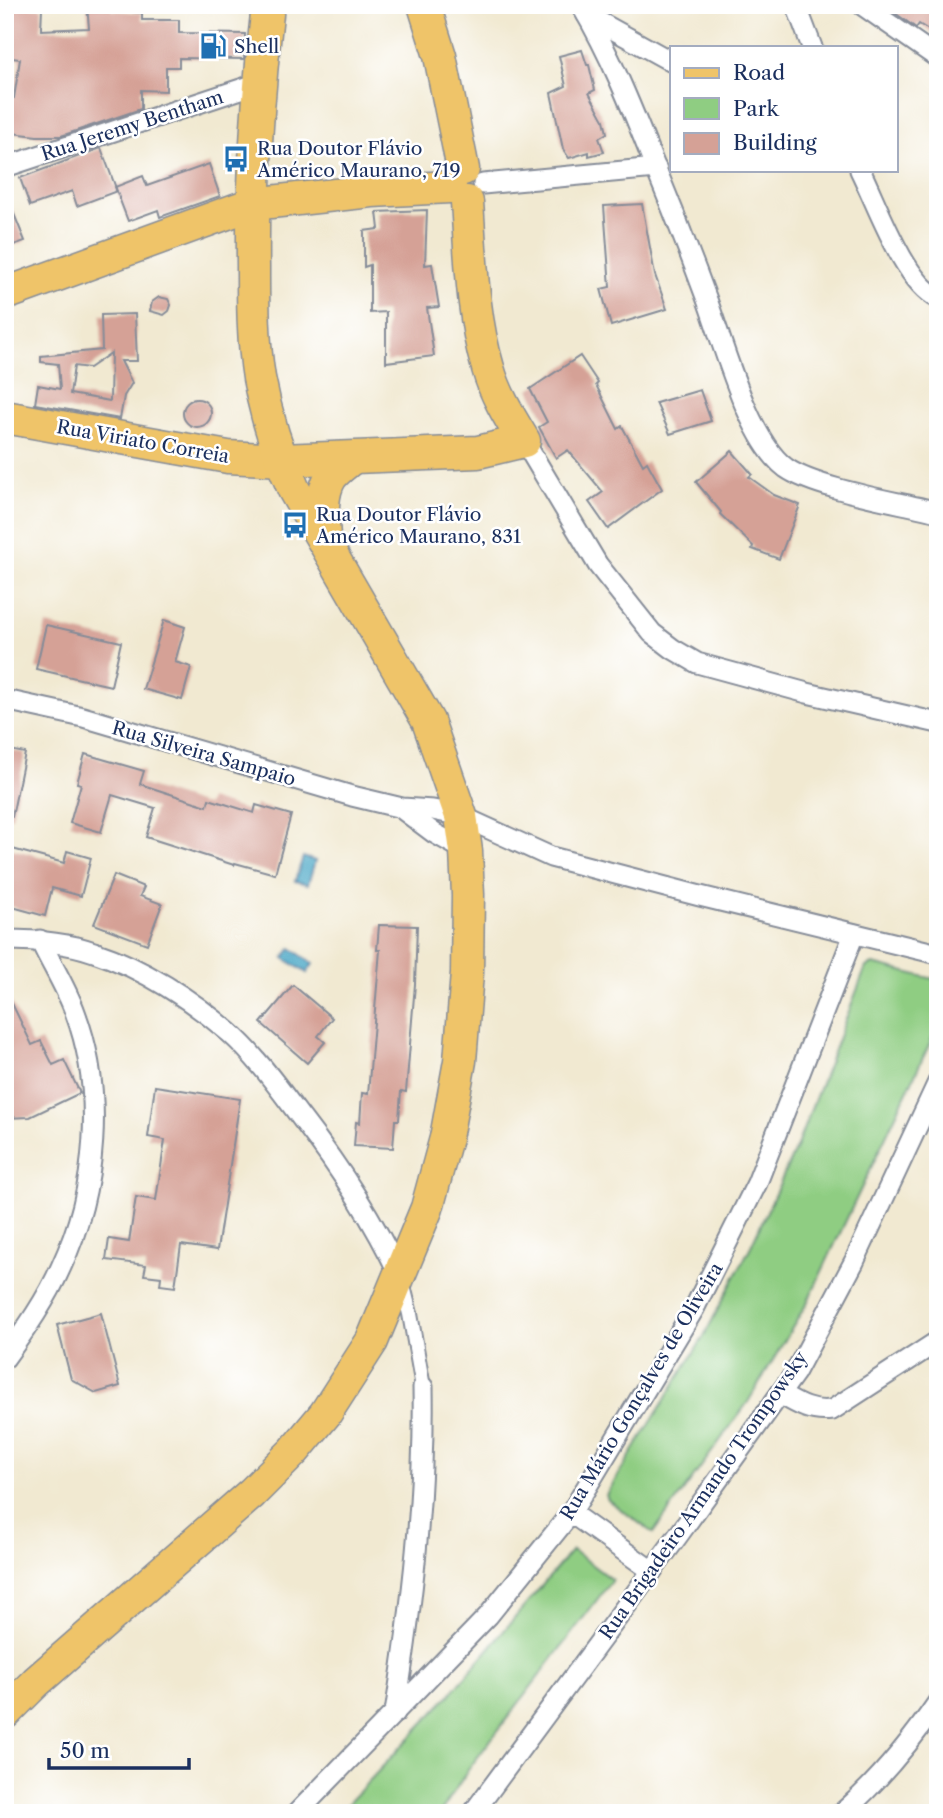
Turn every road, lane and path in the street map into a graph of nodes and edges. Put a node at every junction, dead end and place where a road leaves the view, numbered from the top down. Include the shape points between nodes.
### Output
1 (268, 5) edge
2 (424, 5) edge
3 (796, 5) edge
4 (862, 5) edge
5 (584, 10) edge
6 (812, 46) edge
7 (938, 58) edge
8 (670, 61) edge
9 (259, 83) junction
10 (5, 150) edge
11 (41, 154) junction
12 (5, 167) edge
13 (656, 168) junction
14 (861, 172) edge
15 (466, 185) junction
16 (252, 204) junction
17 (5, 295) edge
18 (938, 299) edge
19 (5, 417) edge
20 (512, 445) junction
21 (352, 458) junction
22 (281, 460) junction
23 (938, 512) edge
24 (324, 540) junction
25 (5, 700) edge
26 (938, 723) edge
27 (402, 808) junction
28 (461, 816) junction
29 (466, 851) junction
30 (854, 934) junction
31 (5, 940) edge
32 (40, 940) junction
33 (938, 954) edge
34 (938, 1082) edge
35 (400, 1276) junction
36 (938, 1341) edge
37 (5, 1357) edge
38 (423, 1387) joint
39 (780, 1394) junction
40 (571, 1513) junction
41 (652, 1571) junction
42 (938, 1702) edge
43 (5, 1713) edge
44 (395, 1713) junction
45 (297, 1813) edge
46 (473, 1813) edge
47 (842, 1813) edge

1 - 9 main road
2 - 15 main road via 440,56
3 - 6 street
4 - 7 street
5 - 8 street
5 - 13 street via 619,76
9 - 11 street, Rua Jeremy Bentham
9 - 16 main road
10 - 11 street
11 - 12 street, Rua Jeremy Bentham
13 - 15 street
13 - 23 street via 728,362 770,453 799,475 827,485
14 - 18 street via 900,257
15 - 16 main road
15 - 20 main road via 479,329 488,370 506,411
16 - 17 main road
16 - 22 main road via 259,378
19 - 22 main road, Rua Viriato Correia via 228,457
20 - 21 main road, Rua Viriato Correia via 478,452
20 - 26 street via 542,471 598,565 652,633 673,649 697,663
21 - 22 main road, Rua Viriato Correia
21 - 24 main road via 326,489
22 - 24 main road
24 - 28 main road via 428,721
25 - 27 street, Rua Silveira Sampaio via 83,717
27 - 28 street, Rua Silveira Sampaio
27 - 29 street, Rua Silveira Sampaio
28 - 29 main road
28 - 30 street, Rua Silveira Sampaio via 551,857
29 - 35 main road via 467,973 460,1061 427,1208
30 - 33 street, Rua Silveira Sampaio
30 - 40 street, Rua Mário Gonçalves de Oliveira via 757,1183 694,1309
31 - 32 street
32 - 35 street via 93,951 133,969 231,1034 329,1153 380,1233
32 - 37 street via 84,1040 91,1072 93,1140 82,1204 62,1267
34 - 39 street, Rua Brigadeiro Armando Trompowsky via 853,1262
35 - 38 street
35 - 43 main road via 372,1341 325,1415 294,1451
36 - 39 street via 832,1410 806,1409
38 - 44 street via 419,1524
39 - 41 street, Rua Brigadeiro Armando Trompowsky
40 - 41 street
40 - 44 street, Rua Mário Gonçalves de Oliveira via 488,1616
41 - 46 street, Rua Brigadeiro Armando Trompowsky
42 - 47 street via 909,1745
44 - 45 street, Rua Mário Gonçalves de Oliveira

